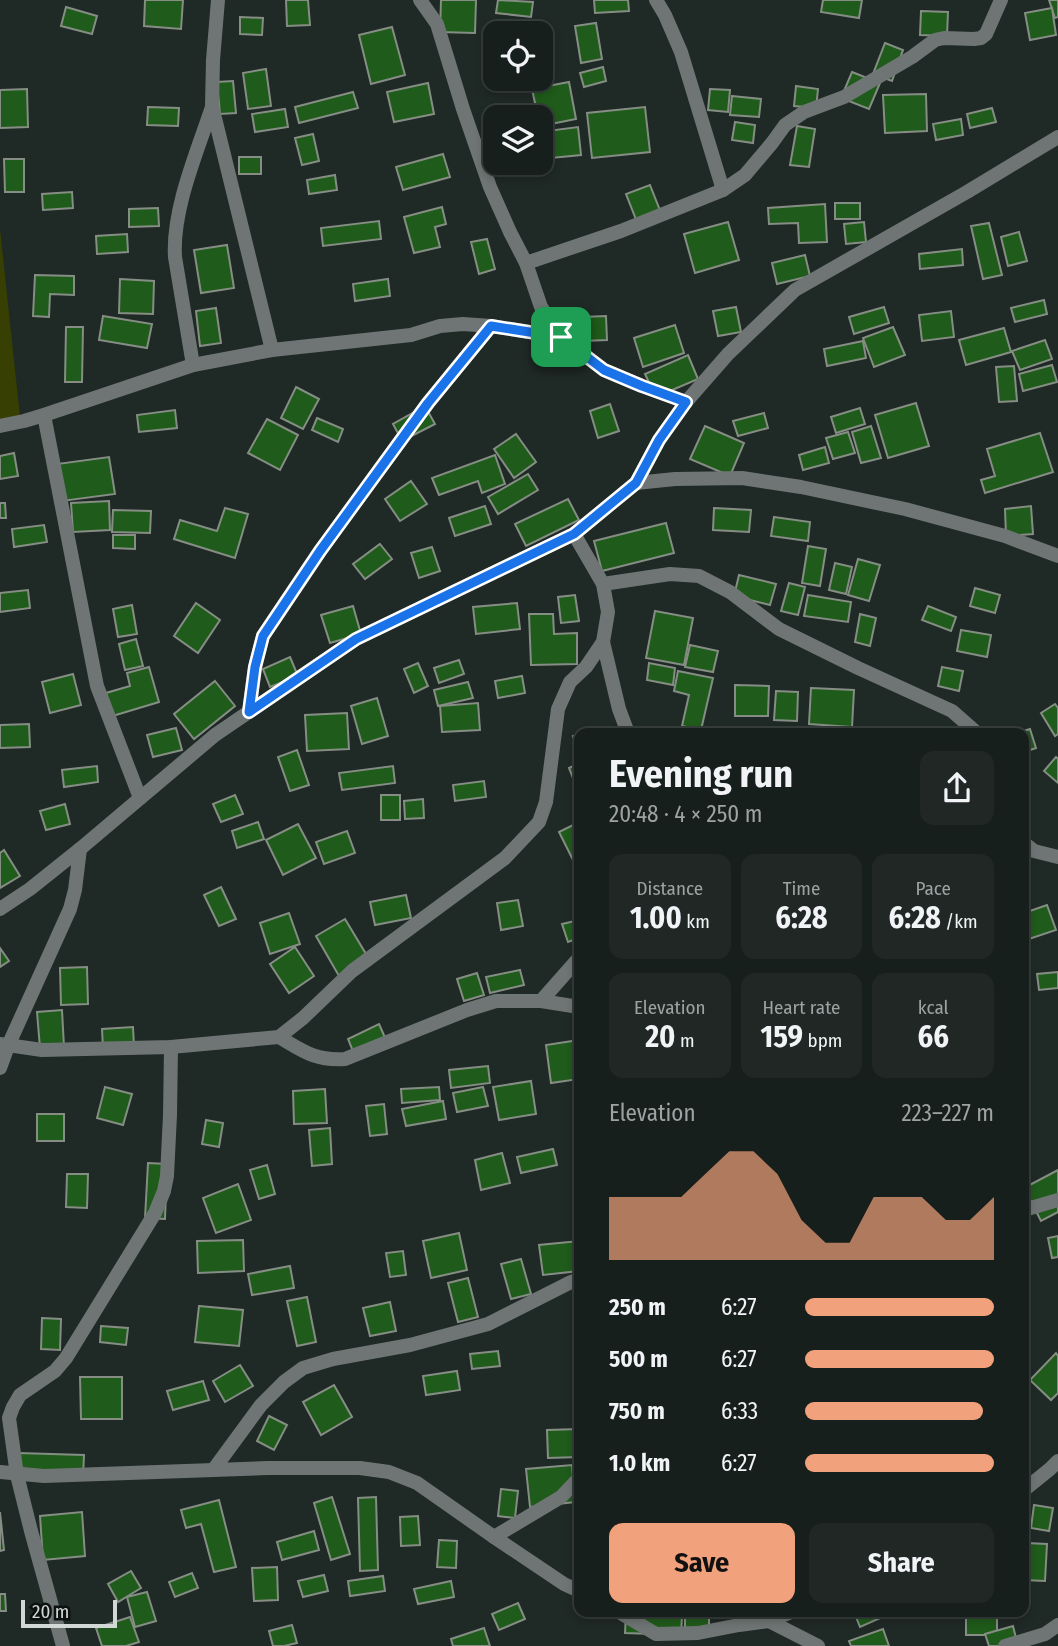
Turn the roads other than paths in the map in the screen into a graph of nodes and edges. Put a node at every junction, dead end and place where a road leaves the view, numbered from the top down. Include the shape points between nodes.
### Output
1 (218, 0) edge
2 (420, 0) edge
3 (656, 0) edge
4 (1001, 0) edge
5 (212, 106) junction
6 (1058, 137) edge
7 (723, 190) junction
8 (526, 263) junction
9 (491, 326) junction
10 (561, 337) junction
11 (272, 350) junction
12 (193, 365) junction
13 (686, 402) junction
14 (44, 415) junction
15 (0, 426) edge
16 (636, 483) junction
17 (574, 534) junction
18 (1058, 556) edge
19 (603, 584) junction
20 (603, 642) junction
21 (249, 712) junction
22 (626, 728) edge
23 (971, 728) edge
24 (140, 798) junction
25 (80, 849) junction
26 (1029, 849) edge
27 (1058, 858) edge
28 (0, 909) edge
29 (574, 964) edge
30 (541, 1002) junction
31 (574, 1006) edge
32 (279, 1037) junction
33 (4, 1045) edge
34 (171, 1047) junction
35 (0, 1068) edge
36 (1058, 1200) edge
37 (1029, 1209) edge
38 (574, 1281) edge
39 (1058, 1461) edge
40 (214, 1469) junction
41 (0, 1472) edge
42 (17, 1475) junction
43 (574, 1483) edge
44 (1029, 1486) edge
45 (494, 1537) junction
46 (574, 1588) edge
47 (625, 1617) edge
48 (779, 1617) edge
49 (741, 1618) edge
50 (769, 1621) junction
51 (1058, 1625) edge
52 (655, 1640) edge
53 (63, 1646) edge
54 (818, 1646) edge
55 (1006, 1646) edge

1 - 5 street
2 - 8 street via 437,24 490,187
3 - 7 street via 681,52
4 - 7 street via 981,38 935,40 844,97 804,112 785,125 745,175
5 - 11 street
5 - 12 street via 178,211 174,241
6 - 13 street via 795,290
7 - 8 street
8 - 10 street via 541,307
9 - 10 street
9 - 11 street via 440,326 411,335
9 - 21 street via 405,433 263,636
10 - 13 street via 604,370
11 - 12 street
12 - 14 street
13 - 16 street
14 - 15 street
14 - 24 street via 97,686
16 - 17 street
16 - 18 street via 742,478 801,487 905,509 1005,536
17 - 19 street
17 - 21 street via 356,639
19 - 20 street via 608,612
19 - 23 street via 670,574 699,576 730,592 779,629 952,711
20 - 22 street
20 - 32 street via 570,682 558,709 546,802 539,822 505,858 352,971
21 - 24 street via 215,734
24 - 25 street
25 - 28 street
25 - 33 street via 69,909
26 - 27 street
29 - 30 street
30 - 31 street
30 - 32 street via 496,1001 345,1059 312,1056
32 - 34 street
33 - 34 street via 42,1050
33 - 35 street
34 - 42 street via 164,1191 147,1228 66,1358 13,1406 9,1418
36 - 37 street
38 - 40 street via 488,1324 303,1368 261,1405
39 - 44 street
40 - 42 street
40 - 45 street via 360,1468 389,1472 416,1483
41 - 42 street
42 - 53 street
43 - 45 street via 561,1497
45 - 46 street
47 - 52 street
48 - 50 street
49 - 50 street
49 - 52 street via 698,1633
50 - 54 street
51 - 55 street

